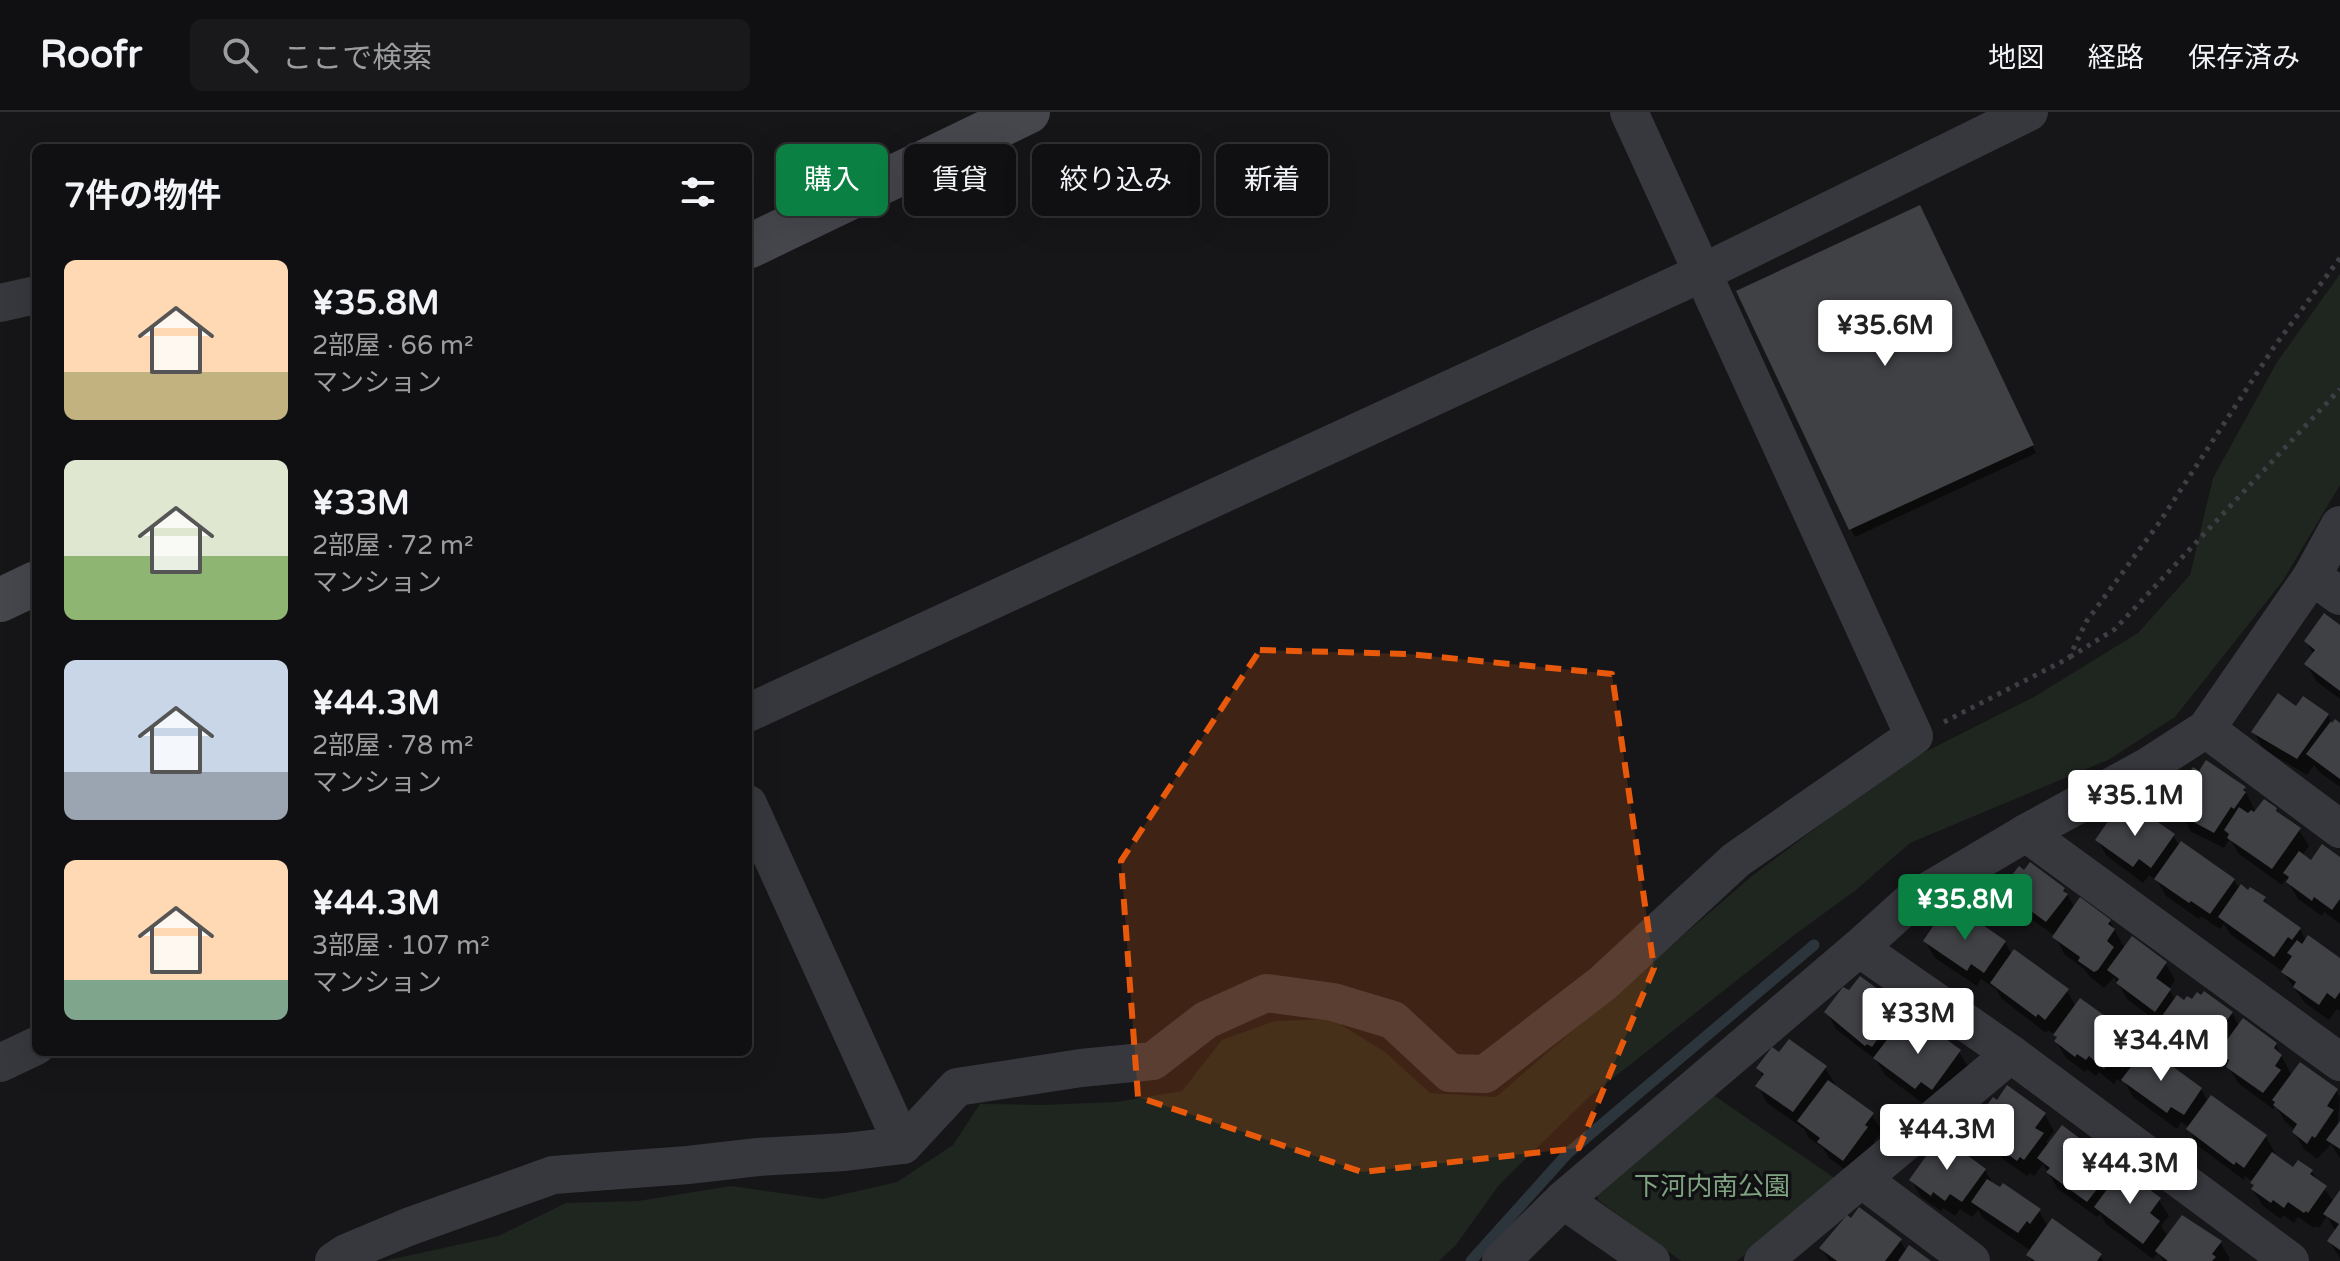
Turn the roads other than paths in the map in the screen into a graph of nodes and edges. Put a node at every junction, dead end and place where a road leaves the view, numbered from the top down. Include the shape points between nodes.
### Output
1 (1028, 112) edge
2 (1629, 112) edge
3 (2029, 112) edge
4 (752, 245) edge
5 (1704, 272) junction
6 (32, 296) edge
7 (0, 303) edge
8 (2340, 525) edge
9 (32, 585) edge
10 (2326, 586) edge
11 (0, 600) edge
12 (752, 711) edge
13 (2206, 729) junction
14 (752, 813) edge
15 (2340, 829) edge
16 (2026, 833) junction
17 (1859, 948) junction
18 (32, 1048) edge
19 (2011, 1054) junction
20 (2340, 1062) edge
21 (0, 1063) edge
22 (903, 1145) junction
23 (1863, 1180) junction
24 (1563, 1200) junction
25 (334, 1261) edge
26 (1501, 1261) edge
27 (1651, 1261) edge
28 (1763, 1261) edge
29 (1971, 1261) edge
30 (2290, 1261) edge

1 - 4 main road
2 - 5 street
3 - 5 street
5 - 12 street
5 - 22 street via 1914,736 1736,860 1603,983 1485,1074 1450,1073 1393,1020 1333,1002 1266,993 1206,1020 1153,1061 957,1087
6 - 7 street
8 - 10 street
9 - 11 main road
10 - 13 street
13 - 15 street
13 - 16 street
14 - 22 street
16 - 17 street via 1911,901
16 - 20 street
17 - 19 street
17 - 24 street
18 - 21 street
19 - 23 street
19 - 30 street
22 - 25 street via 553,1175 408,1227
23 - 28 street
23 - 29 street
24 - 26 street
24 - 27 street

